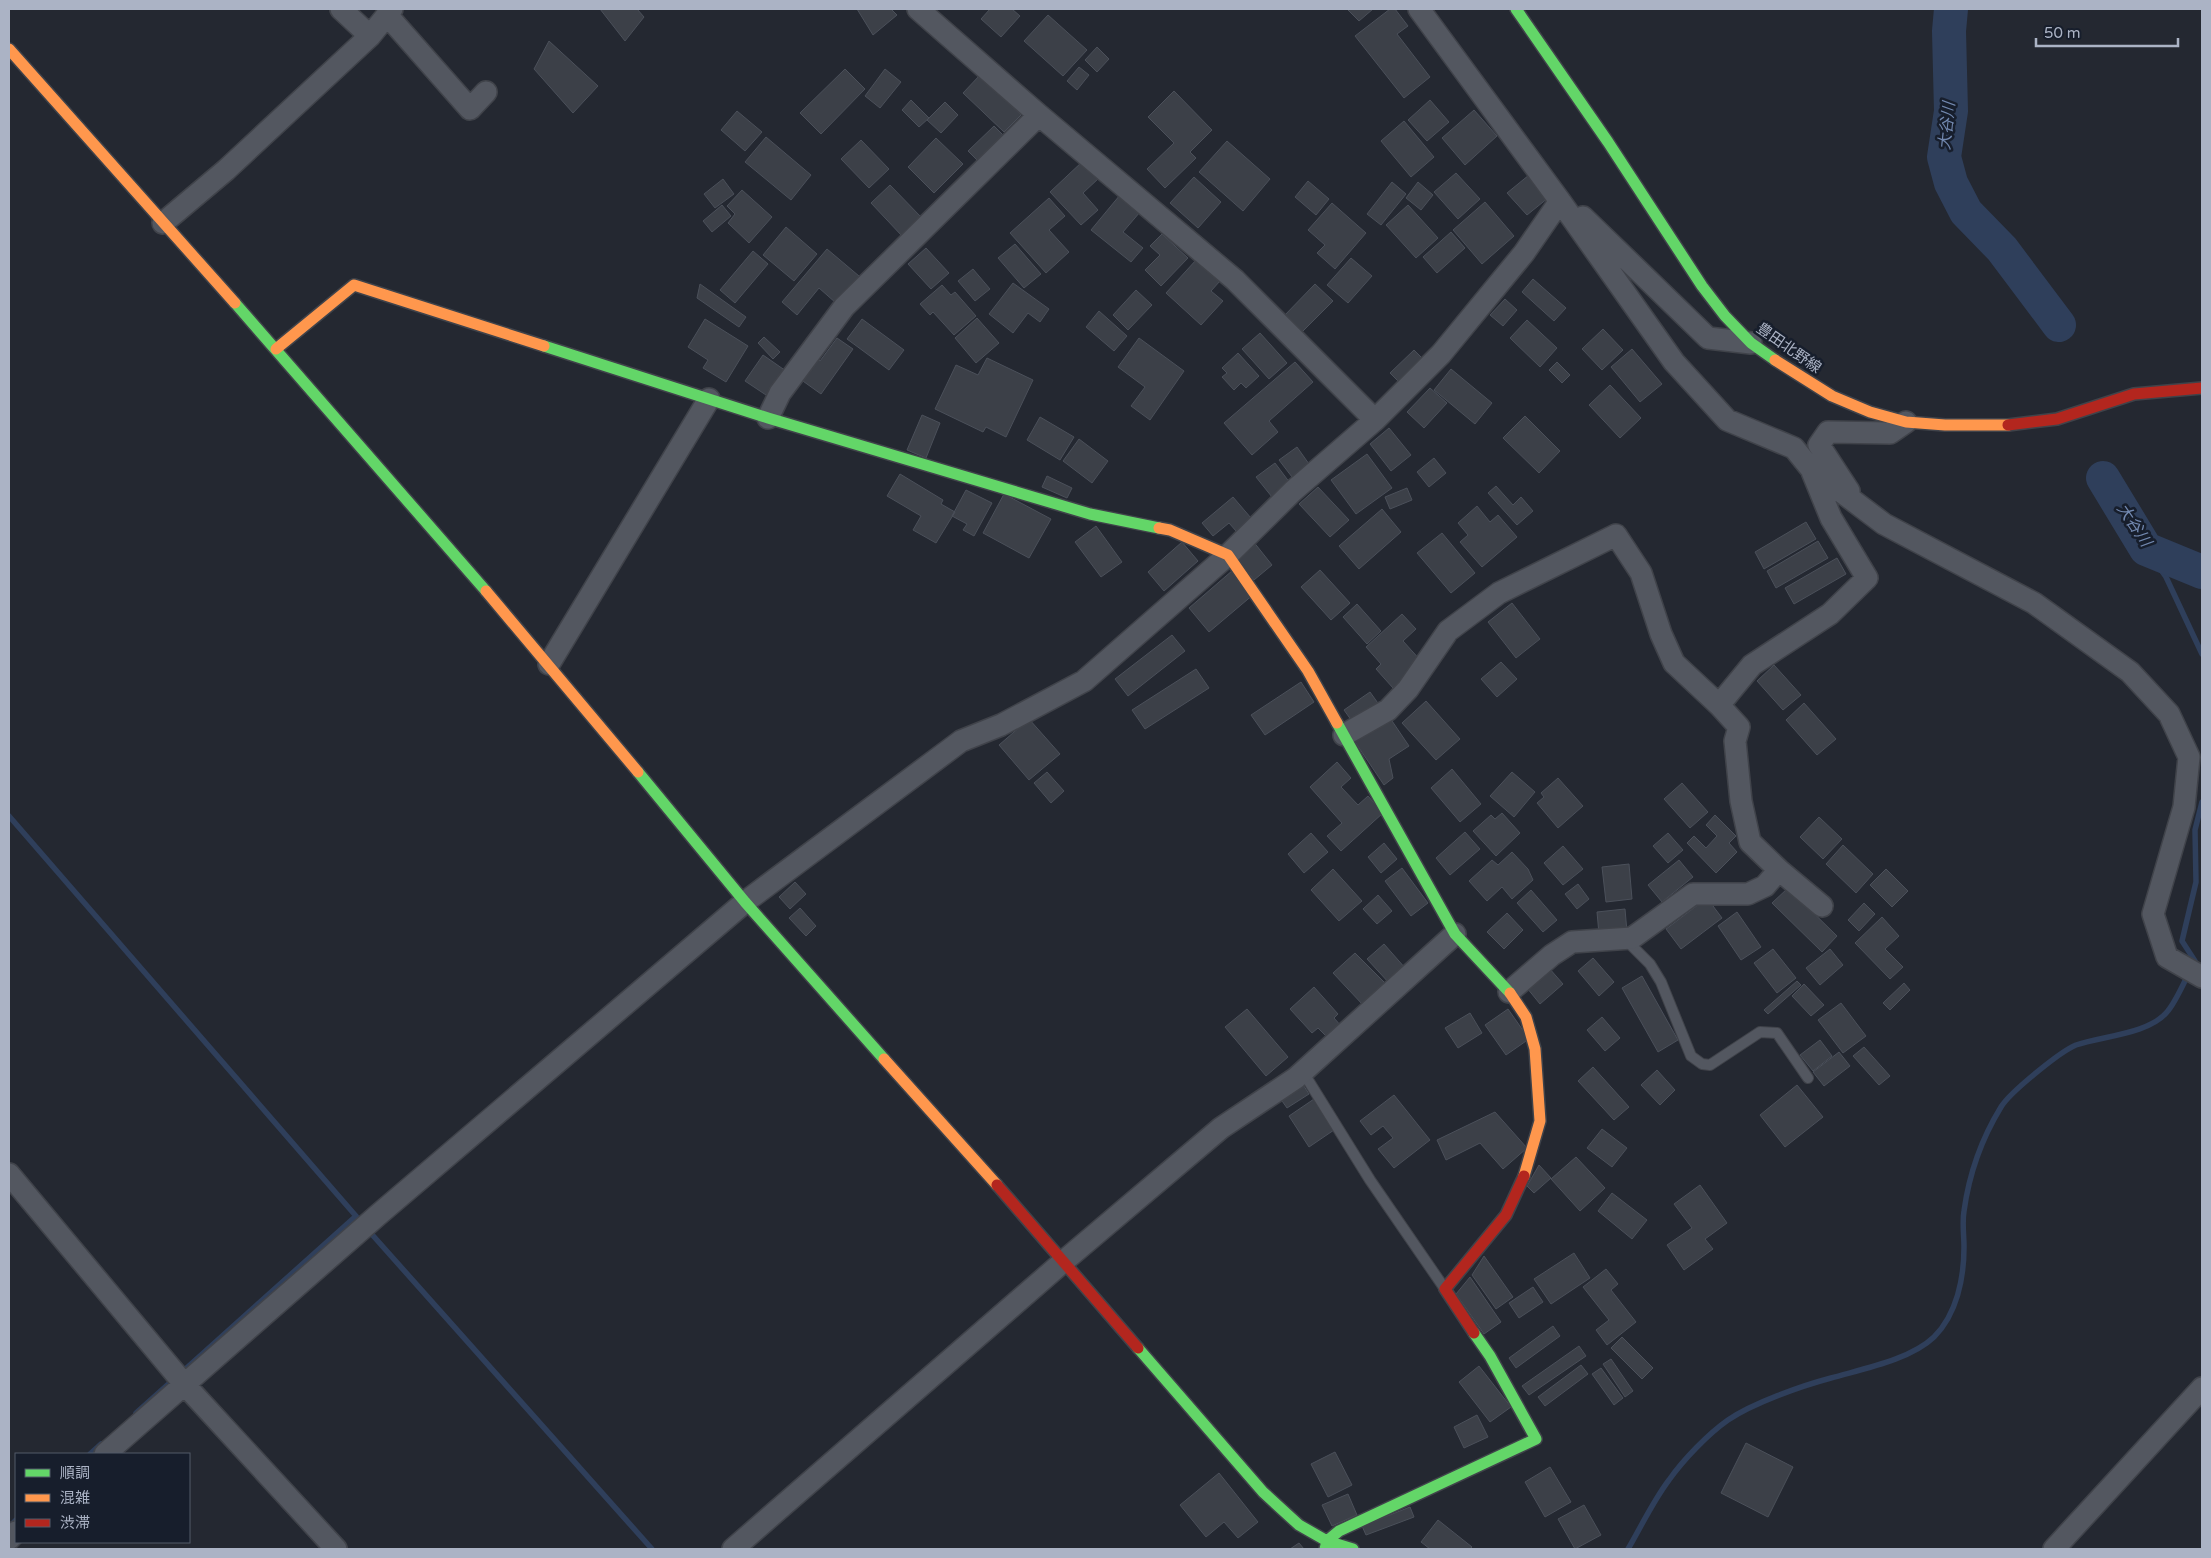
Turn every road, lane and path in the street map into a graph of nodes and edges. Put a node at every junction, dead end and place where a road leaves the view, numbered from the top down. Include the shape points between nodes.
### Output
1 (341, 9) edge
2 (918, 9) edge
3 (1419, 9) edge
4 (1516, 9) edge
5 (390, 12) edge
6 (370, 36) junction
7 (9, 49) edge
8 (486, 92) dead end
9 (1039, 115) junction
10 (1560, 201) junction
11 (163, 223) junction
12 (1751, 343) junction
13 (276, 349) junction
14 (2202, 388) edge
15 (709, 399) junction
16 (768, 418) junction
17 (1375, 420) junction
18 (1906, 422) junction
19 (1811, 469) junction
20 (1857, 504) junction
21 (1228, 555) junction
22 (549, 664) junction
23 (1719, 705) junction
24 (1344, 736) junction
25 (1778, 870) junction
26 (745, 902) junction
27 (1822, 906) dead end
28 (1455, 934) junction
29 (1624, 939) junction
30 (2202, 976) edge
31 (1509, 992) junction
32 (1303, 1072) junction
33 (1808, 1078) dead end
34 (9, 1174) edge
35 (1064, 1262) junction
36 (1445, 1289) junction
37 (185, 1385) junction
38 (2202, 1388) edge
39 (106, 1453) edge
40 (1326, 1545) edge
41 (336, 1549) edge
42 (733, 1549) edge
43 (1353, 1549) edge
44 (2054, 1549) edge

1 - 6 street
2 - 9 street
3 - 10 street
4 - 12 street, 豊田北野線 via 1702,286
5 - 6 street
5 - 8 street via 470,109
6 - 11 street via 226,170
7 - 11 street
9 - 16 street via 844,307 792,374
9 - 17 street via 1235,280
10 - 12 street via 1584,217 1708,338
10 - 17 street via 1524,253 1442,354
10 - 19 street via 1674,362 1727,420 1794,448
11 - 13 street
12 - 18 street, 豊田北野線 via 1832,396
13 - 15 street via 354,286
13 - 22 street
14 - 18 street, 豊田北野線 via 2134,394 2057,419 2002,426
15 - 16 street
15 - 22 street
16 - 21 street via 1090,514 1170,530
17 - 21 street via 1292,491
18 - 20 street via 1890,433 1828,432 1819,445
19 - 20 street
19 - 23 street via 1831,518 1867,578 1830,614 1752,665
20 - 30 street via 1884,524 2034,603 2130,672 2169,714 2189,757 2184,807 2153,914 2167,957
21 - 24 street via 1308,671
21 - 26 street via 1084,681 961,741
22 - 26 street
23 - 24 street via 1674,663 1661,634 1642,573 1616,535 1499,593 1448,631 1408,688 1388,710
23 - 25 street via 1739,727 1735,741 1741,801 1750,842
24 - 28 street
25 - 27 street
25 - 29 street via 1766,886 1748,894 1693,894 1632,938
26 - 35 street
26 - 37 street via 378,1215
28 - 31 street
28 - 32 street
29 - 31 street via 1572,942
29 - 33 lane via 1650,964 1661,982 1691,1056 1702,1064 1710,1065 1760,1032 1777,1033
31 - 36 street via 1526,1017 1535,1049 1540,1121 1522,1182 1506,1214
32 - 35 street via 1221,1128
32 - 36 lane via 1370,1180
34 - 37 street
35 - 40 street via 1263,1492
35 - 42 street
36 - 40 street via 1490,1356 1536,1439 1339,1531
37 - 39 street
37 - 41 street
38 - 44 street
40 - 43 street

